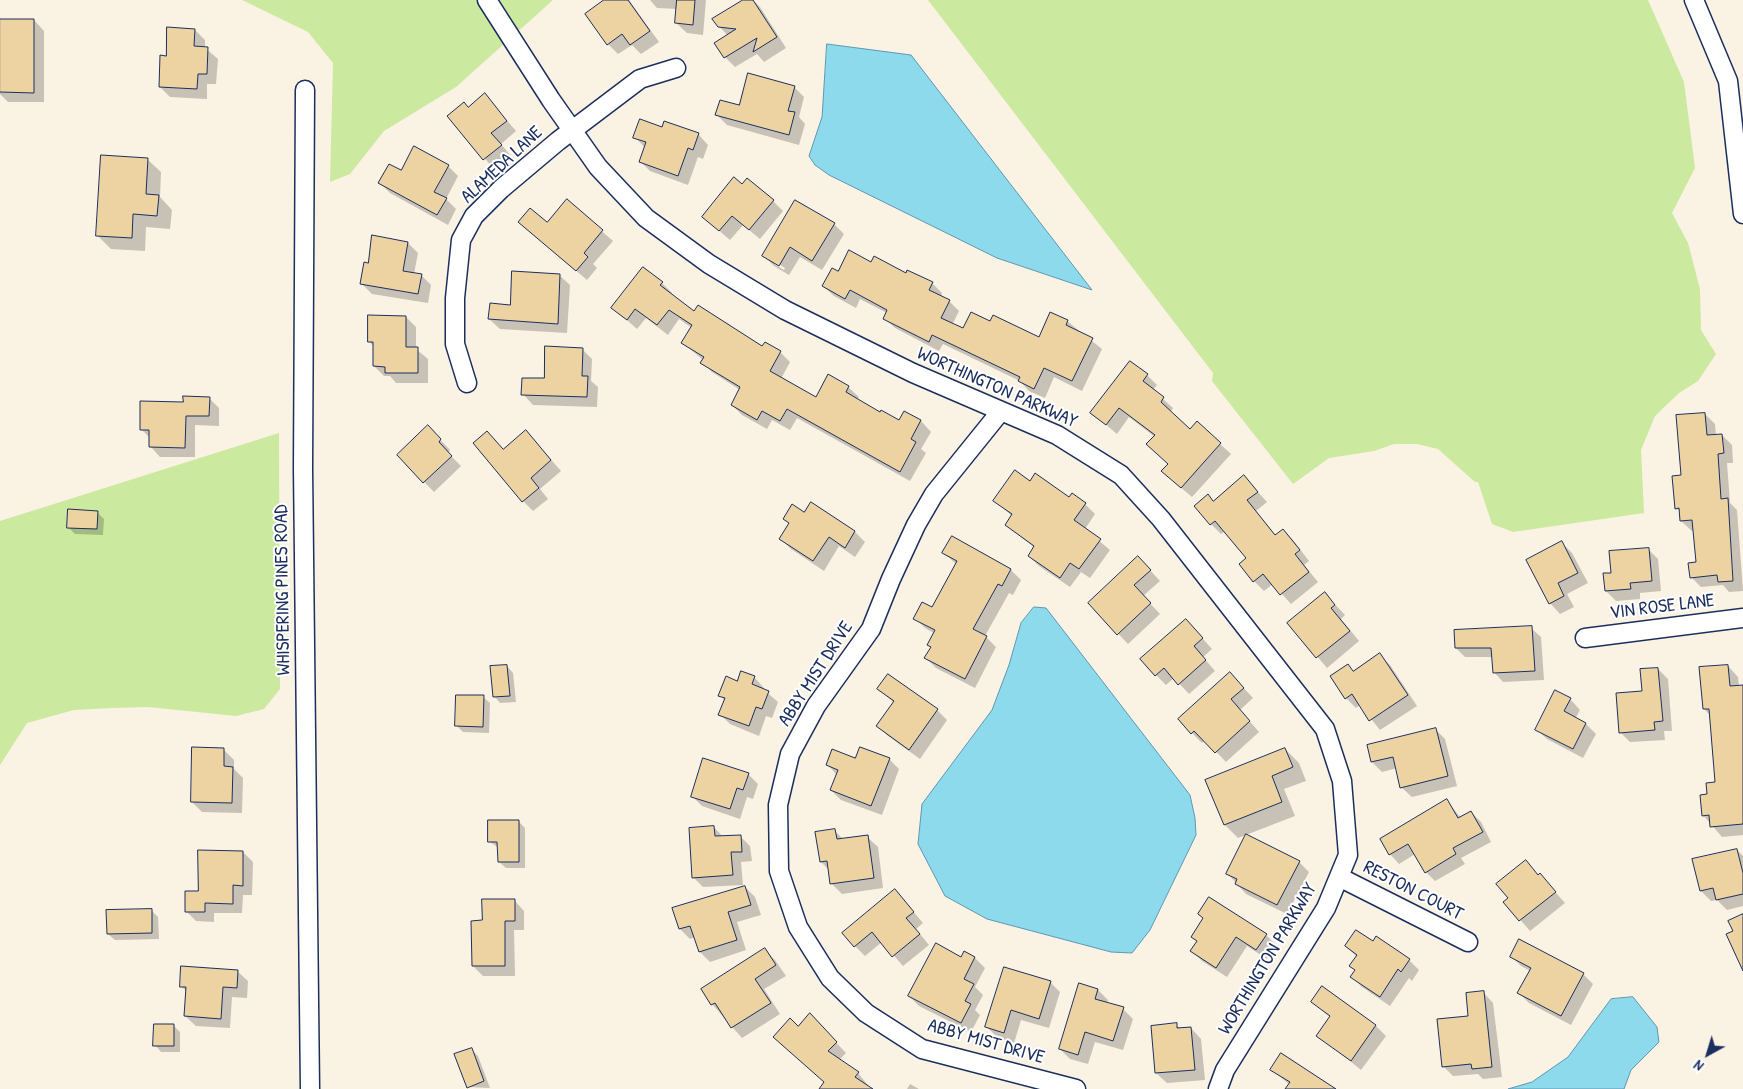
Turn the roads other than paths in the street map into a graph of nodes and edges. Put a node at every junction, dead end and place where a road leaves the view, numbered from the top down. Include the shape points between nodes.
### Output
1 (487, 0) edge
2 (1694, 0) edge
3 (676, 68) dead end
4 (305, 90) dead end
5 (572, 131) junction
6 (1743, 214) edge
7 (467, 383) dead end
8 (1001, 411) junction
9 (1743, 618) edge
10 (1585, 638) dead end
11 (1339, 877) junction
12 (1468, 942) dead end
13 (310, 1089) edge
14 (1076, 1089) edge
15 (1218, 1089) edge

1 - 5 street, WORTHINGTON PARKWAY
2 - 6 street via 1728,81
3 - 5 street, ALAMEDA LANE via 640,79
4 - 13 street, WHISPERING PINES ROAD via 303,468
5 - 7 street, ALAMEDA LANE via 501,189 474,216 461,240 455,298 455,344
5 - 8 street, WORTHINGTON PARKWAY via 598,168 646,218 709,264 802,318 913,374
8 - 11 street, WORTHINGTON PARKWAY via 1057,435 1121,475 1162,520 1325,729 1342,781 1348,855
8 - 14 street, ABBY MIST DRIVE via 934,494 901,556 871,629 816,706 790,754 778,805 778,871 798,927 830,978 866,1012 922,1049
9 - 10 street, VIN ROSE LANE
11 - 12 street, RESTON COURT
11 - 15 street, WORTHINGTON PARKWAY via 1326,908 1225,1070

